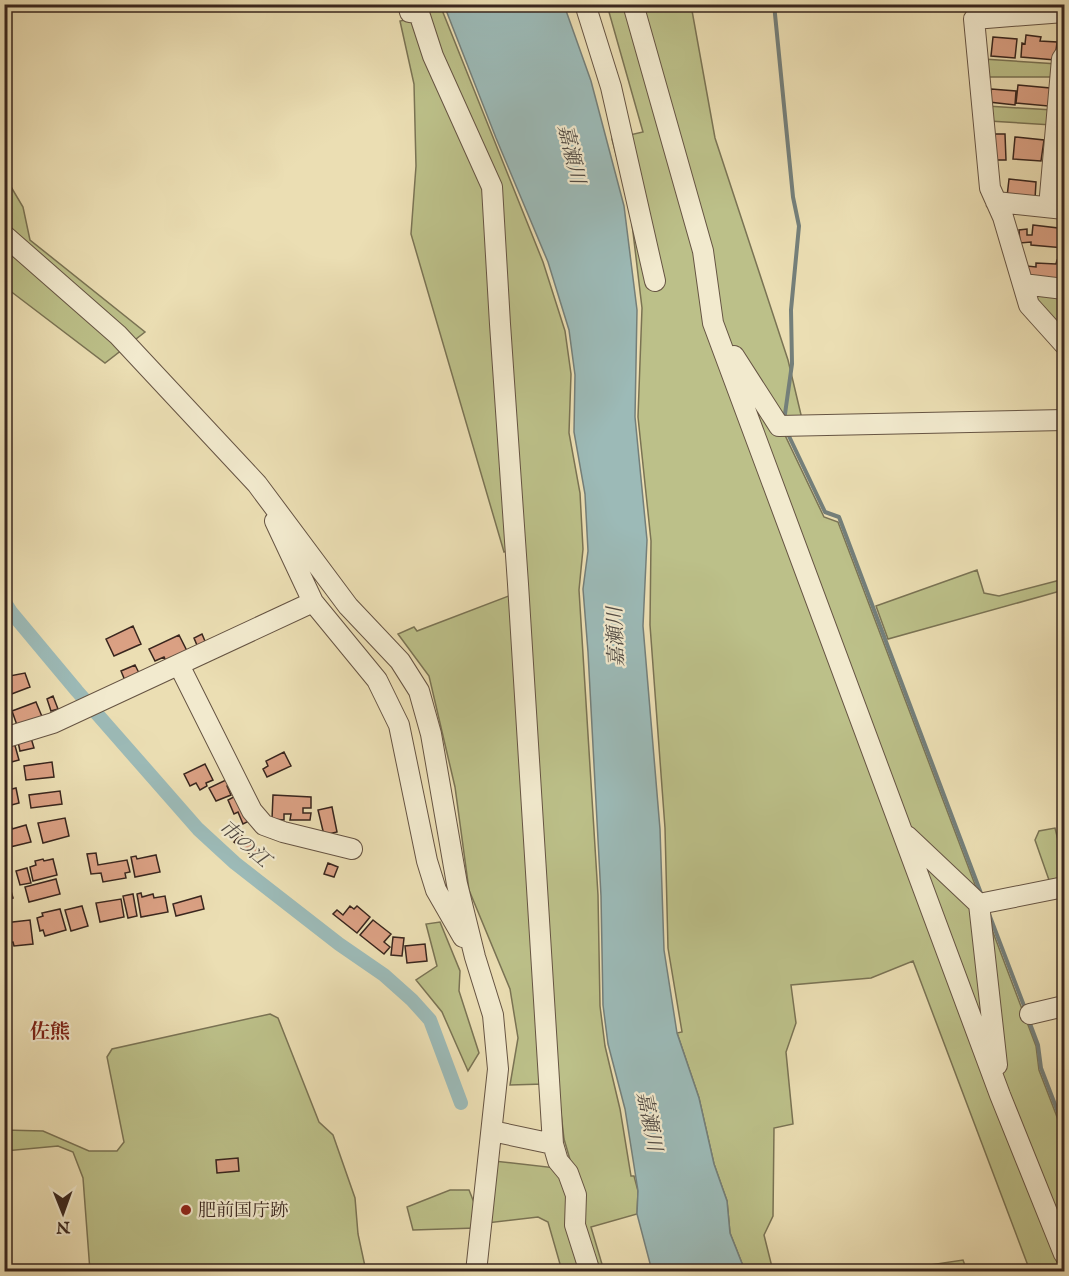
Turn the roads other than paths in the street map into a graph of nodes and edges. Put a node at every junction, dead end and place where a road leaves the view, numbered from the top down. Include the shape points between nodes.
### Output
1 (408, 4) edge
2 (585, 4) edge
3 (633, 4) edge
4 (1064, 13) edge
5 (1065, 56) edge
6 (996, 202) junction
7 (1057, 208) edge
8 (4, 235) edge
9 (655, 281) dead end
10 (1023, 284) junction
11 (1065, 288) edge
12 (713, 323) junction
13 (1065, 344) edge
14 (1065, 420) edge
15 (257, 484) junction
16 (313, 602) junction
17 (179, 665) junction
18 (4, 738) edge
19 (903, 832) junction
20 (352, 849) dead end
21 (1065, 887) edge
22 (984, 903) junction
23 (476, 957) junction
24 (1065, 1006) edge
25 (1030, 1014) dead end
26 (1000, 1095) junction
27 (492, 1131) junction
28 (553, 1144) junction
29 (1065, 1254) edge
30 (476, 1272) edge
31 (590, 1272) edge

1 - 28 street via 410,12 419,13 433,56 492,187
2 - 9 street via 610,87
3 - 12 street via 703,251
4 - 6 street via 974,19 990,188
5 - 7 street
6 - 7 street
6 - 10 street
8 - 15 street via 118,335
10 - 11 street
10 - 13 street via 1029,305
12 - 14 street via 779,426
12 - 19 street
15 - 16 street
15 - 23 street via 348,606 400,661 419,691 431,734 457,884
16 - 17 street
16 - 23 street via 376,680 399,725 436,890
17 - 18 street via 53,723
17 - 20 street via 252,811 264,825
19 - 22 street
19 - 26 street
21 - 22 street
22 - 26 street
23 - 27 street via 493,1015 498,1069
24 - 25 street
26 - 29 street
27 - 28 street
27 - 30 street
28 - 31 street via 576,1195 575,1225

